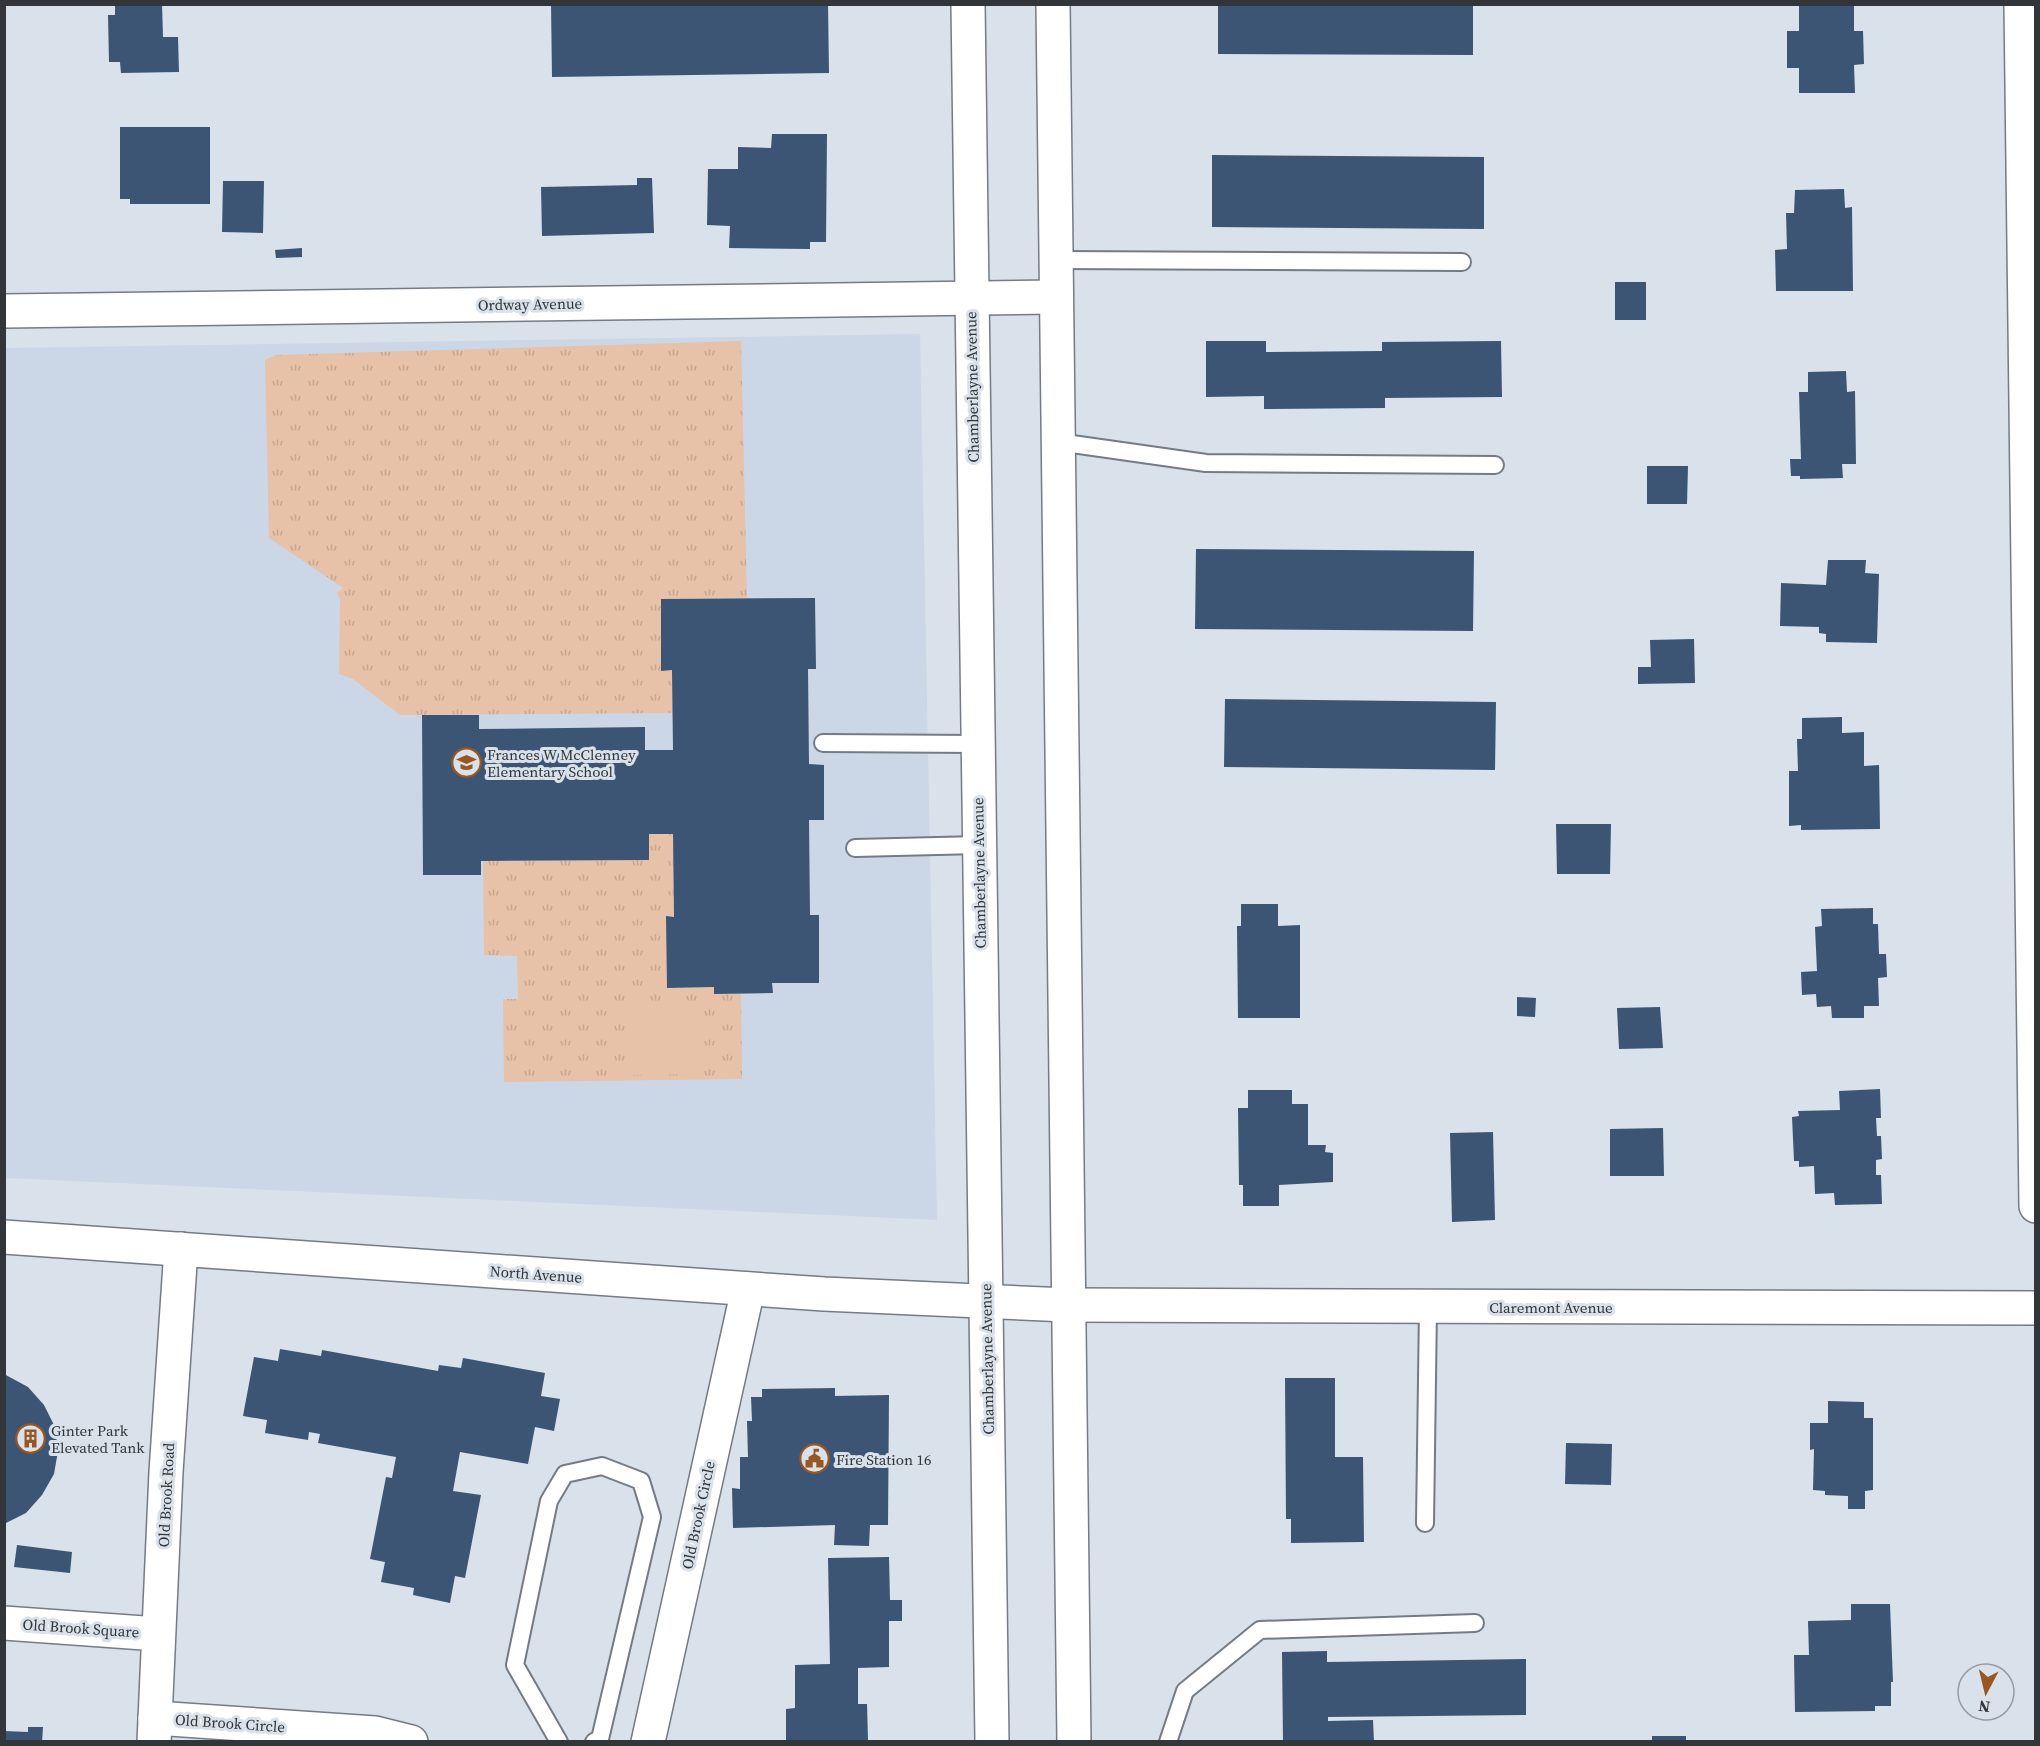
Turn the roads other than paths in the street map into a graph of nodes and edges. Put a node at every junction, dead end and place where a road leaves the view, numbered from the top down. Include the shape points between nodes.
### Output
1 (968, 4) edge
2 (1053, 4) edge
3 (2020, 4) edge
4 (1056, 260) junction
5 (1462, 262) dead end
6 (1056, 297) junction
7 (971, 298) junction
8 (4, 311) edge
9 (1058, 442) junction
10 (1495, 465) dead end
11 (823, 743) dead end
12 (977, 744) junction
13 (978, 845) junction
14 (855, 848) dead end
15 (2036, 1206) edge
16 (4, 1237) edge
17 (181, 1249) junction
18 (748, 1289) junction
19 (986, 1302) junction
20 (1067, 1305) junction
21 (1428, 1307) junction
22 (2036, 1308) edge
23 (1425, 1523) dead end
24 (4, 1623) edge
25 (1475, 1623) dead end
26 (158, 1634) junction
27 (154, 1730) edge
28 (411, 1742) edge
29 (559, 1742) edge
30 (594, 1742) edge
31 (648, 1742) edge
32 (992, 1742) edge
33 (1074, 1742) edge
34 (1168, 1742) edge

1 - 7 street, Chamberlayne Avenue
2 - 4 street
3 - 15 street
4 - 5 lane
4 - 6 street
6 - 7 street, Ordway Avenue
6 - 9 street
7 - 8 street, Ordway Avenue
7 - 12 street, Chamberlayne Avenue
9 - 10 lane via 1206,463
9 - 20 street
11 - 12 lane
12 - 13 street, Chamberlayne Avenue
13 - 14 lane
13 - 19 street, Chamberlayne Avenue
16 - 17 street, North Avenue
17 - 18 street, North Avenue
17 - 26 street, Old Brook Road
18 - 19 street, North Avenue
18 - 31 street, Old Brook Circle
19 - 20 street, North Avenue
19 - 32 street, Chamberlayne Avenue
20 - 21 street, Claremont Avenue
20 - 33 street
21 - 22 street, Claremont Avenue
21 - 23 lane
24 - 26 street, Old Brook Square
25 - 34 lane via 1260,1630 1185,1691
26 - 27 street, Old Brook Road
27 - 28 street, Old Brook Circle via 375,1733
29 - 30 lane via 515,1665 549,1501 565,1474 602,1466 641,1481 651,1517 600,1739

